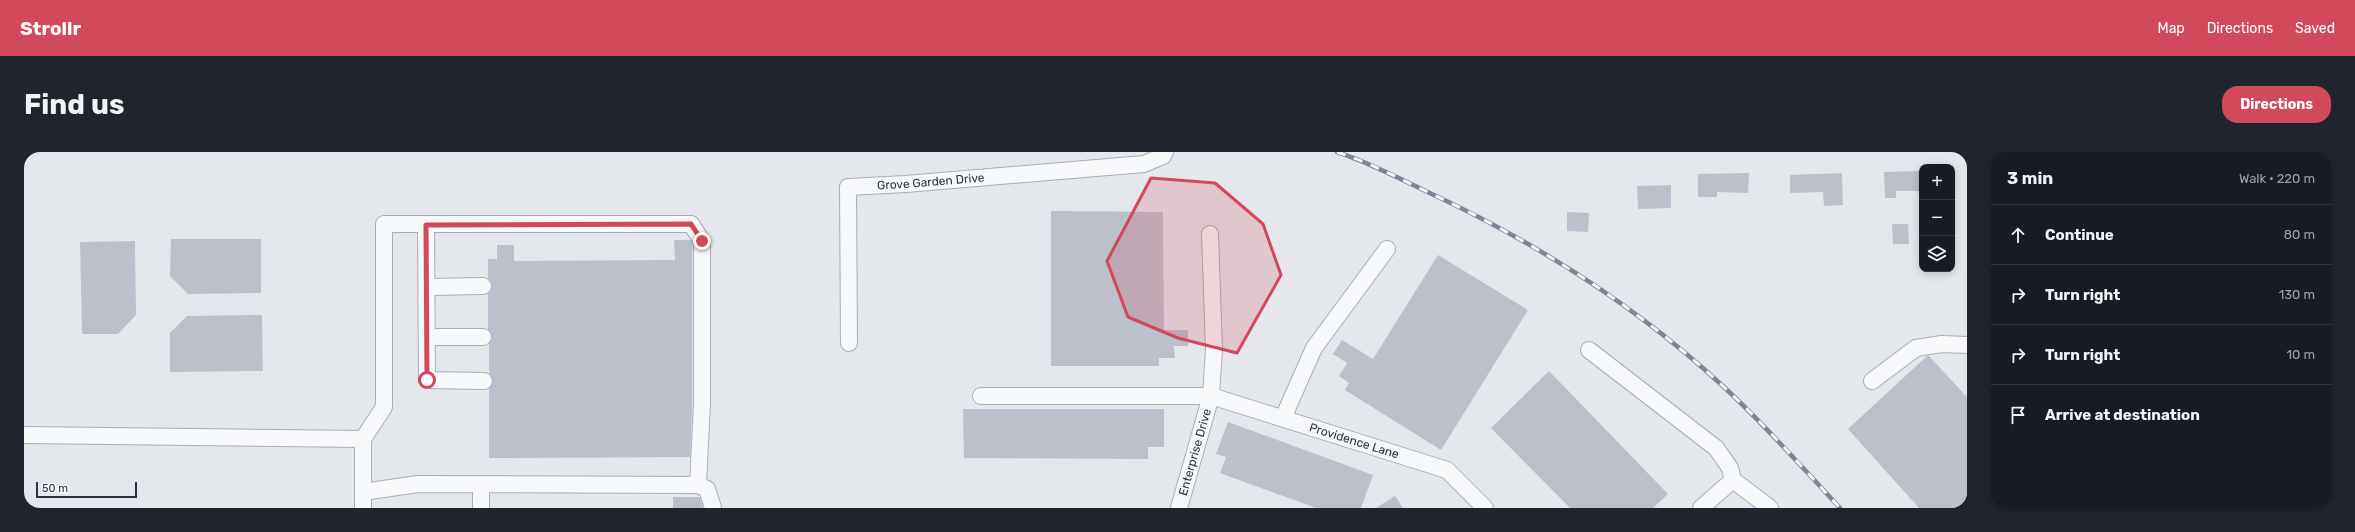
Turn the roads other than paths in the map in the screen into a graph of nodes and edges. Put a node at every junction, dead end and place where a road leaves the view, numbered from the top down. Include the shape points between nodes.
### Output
1 (1165, 152) edge
2 (426, 225) junction
3 (1210, 234) dead end
4 (1387, 249) dead end
5 (483, 286) dead end
6 (428, 287) junction
7 (427, 337) junction
8 (483, 337) dead end
9 (849, 343) dead end
10 (1967, 345) edge
11 (1589, 350) dead end
12 (484, 381) dead end
13 (1872, 381) dead end
14 (981, 396) dead end
15 (1211, 396) junction
16 (1282, 418) junction
17 (24, 435) edge
18 (363, 439) junction
19 (1733, 480) junction
20 (481, 484) junction
21 (698, 485) junction
22 (363, 492) junction
23 (363, 508) edge
24 (481, 508) edge
25 (713, 508) edge
26 (1179, 508) edge
27 (1484, 508) edge
28 (1701, 508) edge
29 (1770, 508) edge

1 - 9 street, Grove Garden Drive via 1163,156 1144,164 914,184 848,187
2 - 6 street
2 - 18 street via 384,224 384,407
2 - 21 street via 691,224 702,241 702,403
3 - 15 street, Enterprise Drive via 1214,349
4 - 16 street via 1314,348
5 - 6 street
6 - 7 street
7 - 8 street
7 - 12 street via 427,380
10 - 13 street via 1942,344 1916,348
11 - 19 street via 1716,448 1730,468
14 - 15 street, Providence Lane
15 - 16 street, Providence Lane
15 - 26 street, Enterprise Drive
16 - 27 street, Providence Lane via 1447,470
17 - 18 street
18 - 22 street
19 - 28 street
19 - 29 street
20 - 21 street
20 - 22 street via 418,484
20 - 24 street
21 - 25 street via 707,489
22 - 23 street

